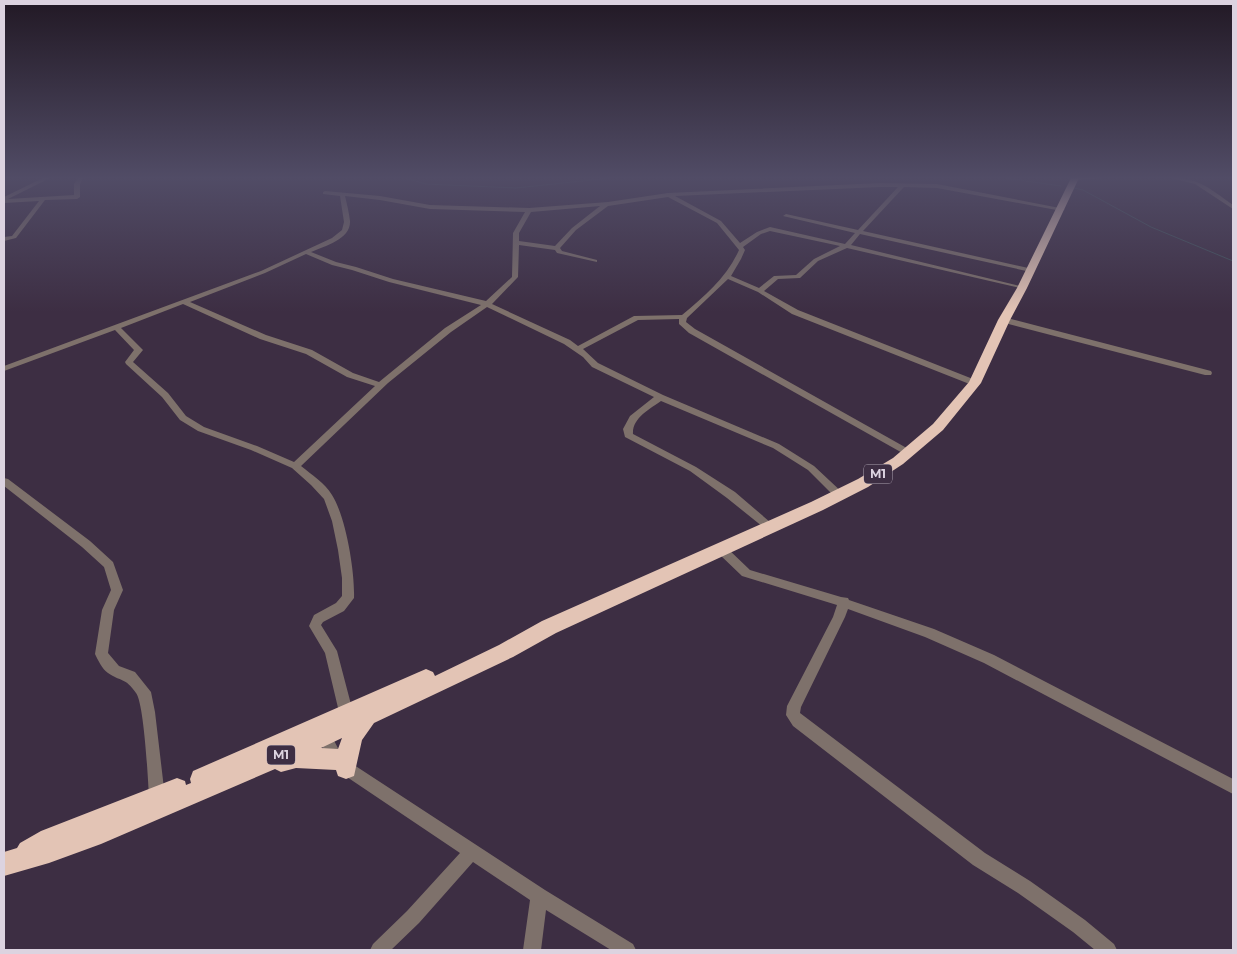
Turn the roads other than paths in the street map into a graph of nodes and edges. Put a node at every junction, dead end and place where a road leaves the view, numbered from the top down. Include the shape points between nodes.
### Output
1 (25, 223) edge
2 (347, 223) edge
3 (522, 223) edge
4 (584, 223) edge
5 (719, 223) edge
6 (818, 223) edge
7 (867, 223) edge
8 (1055, 223) edge
9 (859, 231) junction
10 (4, 239) edge
11 (517, 243) junction
12 (740, 246) junction
13 (846, 246) junction
14 (557, 248) junction
15 (306, 252) junction
16 (595, 261) dead end
17 (1031, 270) junction
18 (726, 276) junction
19 (1022, 288) junction
20 (760, 291) junction
21 (184, 302) junction
22 (487, 304) junction
23 (684, 317) junction
24 (1004, 320) junction
25 (116, 327) junction
26 (578, 349) junction
27 (4, 369) edge
28 (1208, 373) dead end
29 (975, 384) junction
30 (380, 385) junction
31 (660, 397) junction
32 (909, 453) junction
33 (295, 466) junction
34 (4, 481) edge
35 (840, 495) junction
36 (772, 528) junction
37 (722, 550) junction
38 (844, 601) junction
39 (550, 627) junction
40 (346, 712) junction
41 (368, 715) junction
42 (322, 729) junction
43 (341, 764) junction
44 (246, 771) junction
45 (1233, 787) edge
46 (157, 797) junction
47 (471, 852) junction
48 (4, 864) edge
49 (539, 896) junction
50 (379, 950) edge
51 (532, 950) edge
52 (627, 950) edge
53 (1108, 950) edge

1 - 10 street via 14,237
2 - 15 street via 345,231 334,239
3 - 11 street via 516,233
4 - 14 street
5 - 12 street
6 - 9 street
7 - 9 street
8 - 17 highway, M1
9 - 13 street
9 - 17 street
11 - 14 street
11 - 22 street via 515,278
12 - 13 street via 767,229
12 - 18 street via 742,252
13 - 19 street
13 - 20 street via 816,260 798,277 776,277
14 - 16 street via 559,252
15 - 21 street
15 - 22 street via 391,281
17 - 19 highway, M1
18 - 20 street
18 - 23 street
19 - 24 highway, M1
20 - 29 street via 795,312
21 - 25 street
21 - 30 street
22 - 26 street
22 - 30 street via 448,330
23 - 26 street via 637,318
23 - 32 street via 682,322 692,331
24 - 28 street
24 - 29 highway, M1
25 - 27 street
25 - 33 street via 139,350 129,362 184,418 212,435 254,448
26 - 31 street via 595,365
29 - 32 highway, M1 via 938,427
30 - 33 street
31 - 35 street via 776,446 811,468
31 - 36 street via 631,421 628,435 693,469 732,495
32 - 35 highway, M1
33 - 40 street via 330,500 335,518 348,598 315,623 331,651
34 - 46 street via 109,565 117,590 108,610 101,654 106,664 130,676 144,692
35 - 36 highway, M1
36 - 37 highway, M1
37 - 38 street via 746,573
37 - 39 highway, M1
38 - 45 street via 988,658
38 - 53 street via 794,706 793,715 979,859 1079,926
39 - 40 highway, M1 via 528,632
39 - 41 highway, M1 via 498,655
40 - 42 highway, M1
41 - 42 highway, M1
41 - 43 highway via 359,725
42 - 43 street
42 - 44 highway, M1
42 - 46 highway, M1
43 - 44 highway via 296,757
43 - 47 street
44 - 48 highway, M1 via 92,835
46 - 48 highway, M1 via 49,839
47 - 49 street
47 - 50 street
49 - 51 street
49 - 52 street

